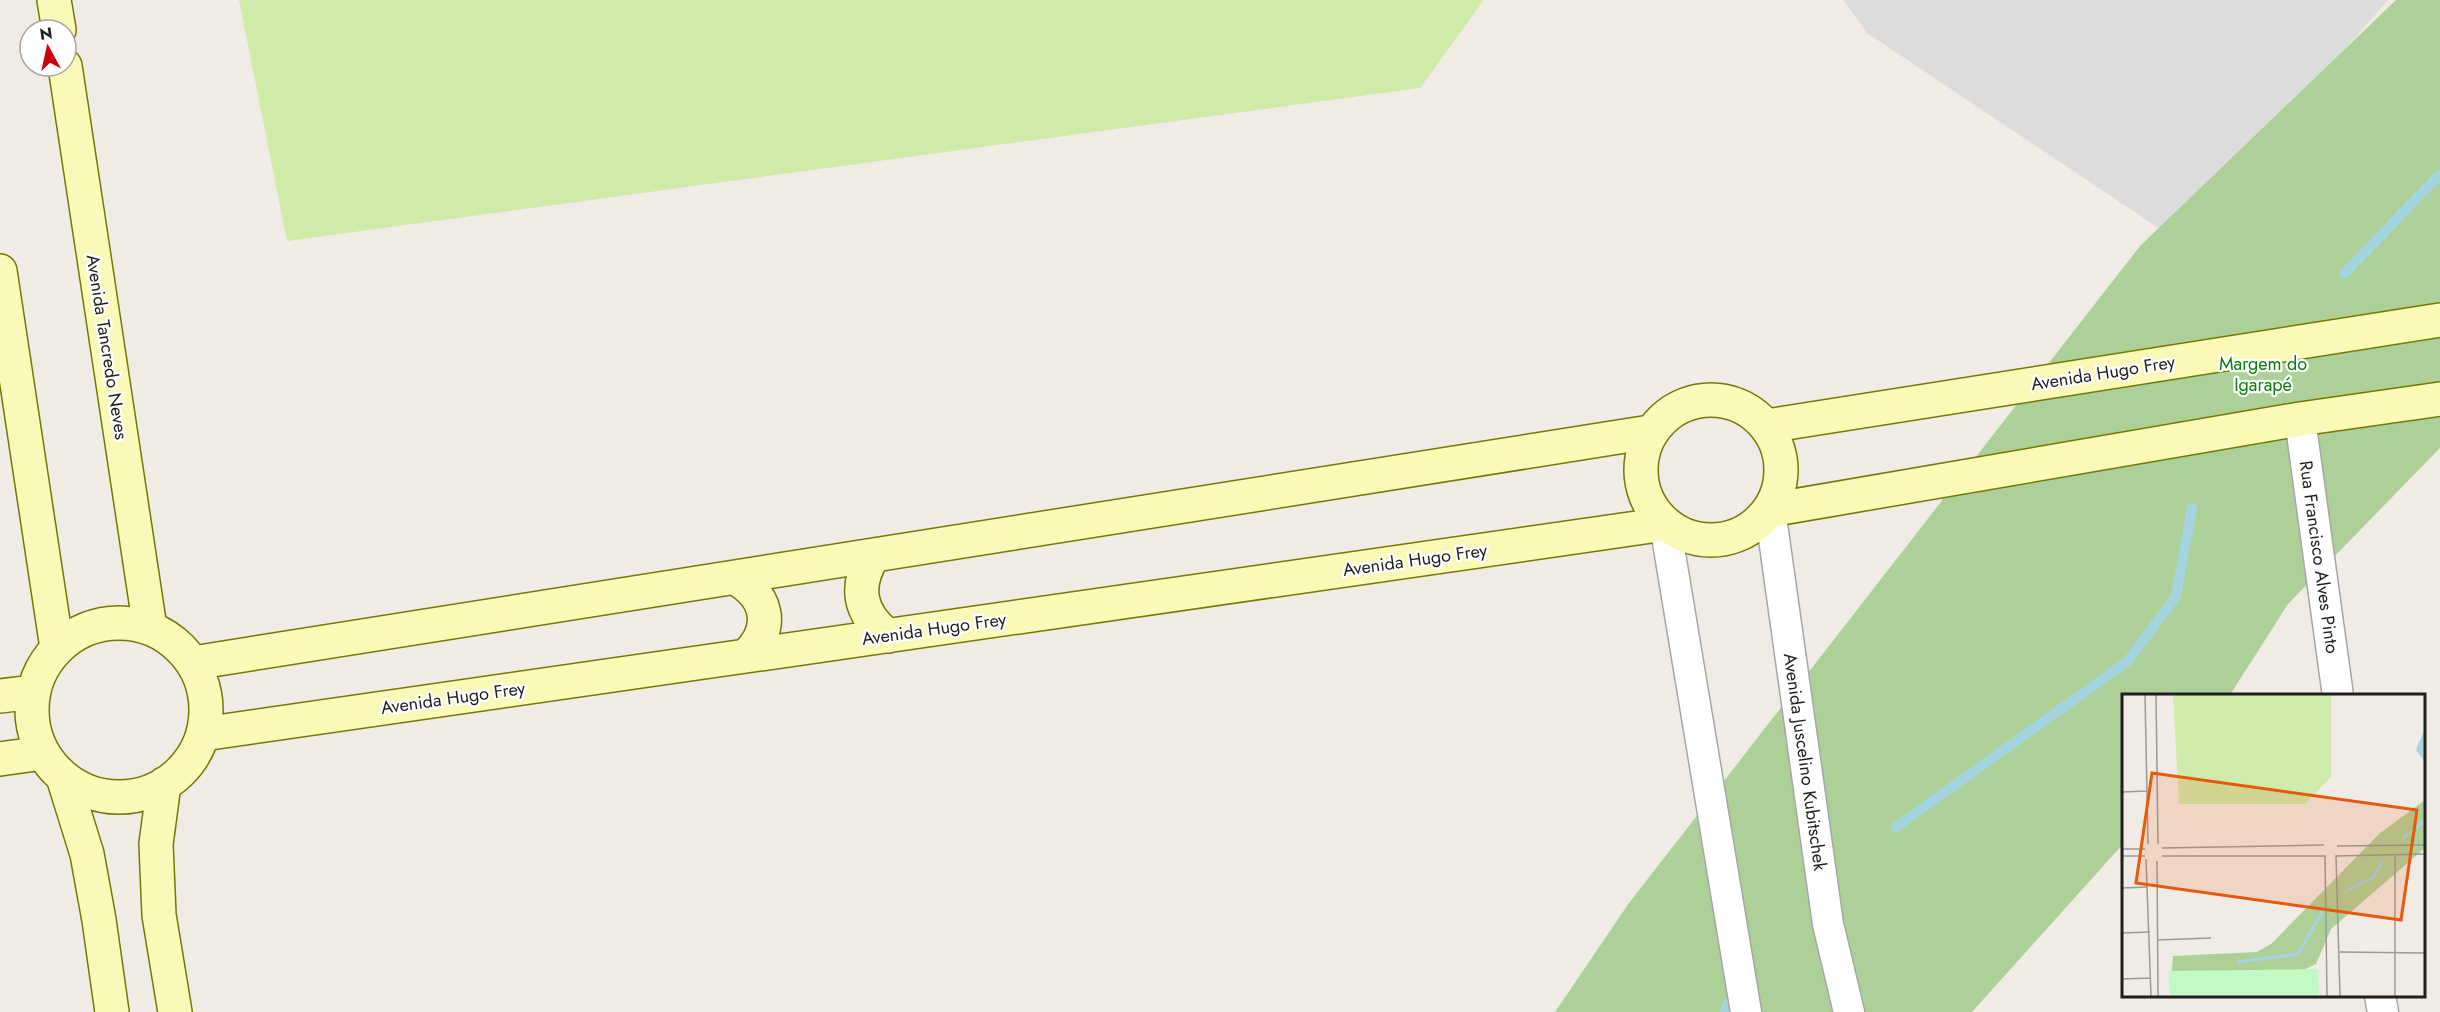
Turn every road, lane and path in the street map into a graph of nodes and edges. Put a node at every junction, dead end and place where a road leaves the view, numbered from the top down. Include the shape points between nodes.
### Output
1 (54, 0) edge
2 (57, 18) edge
3 (67, 78) edge
4 (0, 271) edge
5 (2440, 320) edge
6 (2440, 399) edge
7 (2300, 419) junction
8 (1767, 426) junction
9 (1650, 432) junction
10 (1770, 510) junction
11 (1665, 524) junction
12 (873, 556) junction
13 (735, 578) junction
14 (150, 628) junction
15 (888, 636) junction
16 (57, 648) junction
17 (747, 655) junction
18 (193, 663) junction
19 (33, 692) junction
20 (2338, 694) edge
21 (0, 696) edge
22 (203, 734) junction
23 (0, 759) edge
24 (53, 765) junction
25 (164, 784) junction
26 (2380, 997) edge
27 (112, 1012) edge
28 (175, 1012) edge
29 (1746, 1012) edge
30 (1849, 1012) edge
31 (2383, 1012) edge

1 - 2 street
3 - 14 street, Avenida Tancredo Neves
4 - 16 street
5 - 8 street, Avenida Hugo Frey
6 - 7 street
7 - 10 street
7 - 20 street, Rua Francisco Alves Pinto
8 - 9 street via 1750,411 1730,402 1707,399 1685,404 1665,415
8 - 10 street via 1778,445 1782,467 1779,490
9 - 11 street via 1641,456 1640,481 1649,505
9 - 12 street
10 - 11 street via 1744,533 1721,540 1697,539
10 - 30 street, Avenida Juscelino Kubitschek via 1828,924
11 - 15 street, Avenida Hugo Frey
11 - 29 street
12 - 13 street
12 - 15 street via 861,585 863,602 868,615
13 - 17 street via 748,585 764,611 762,636
13 - 18 street
14 - 16 street via 117,622 85,629
14 - 18 street via 182,648
15 - 17 street, Avenida Hugo Frey
16 - 19 street via 42,668
17 - 22 street, Avenida Hugo Frey
18 - 22 street via 206,697
19 - 21 street
19 - 24 street via 34,733
22 - 25 street via 181,771
23 - 24 street
24 - 25 street via 86,790 112,796 139,795
24 - 27 street via 87,854
25 - 28 street via 156,844 159,915
26 - 31 street

